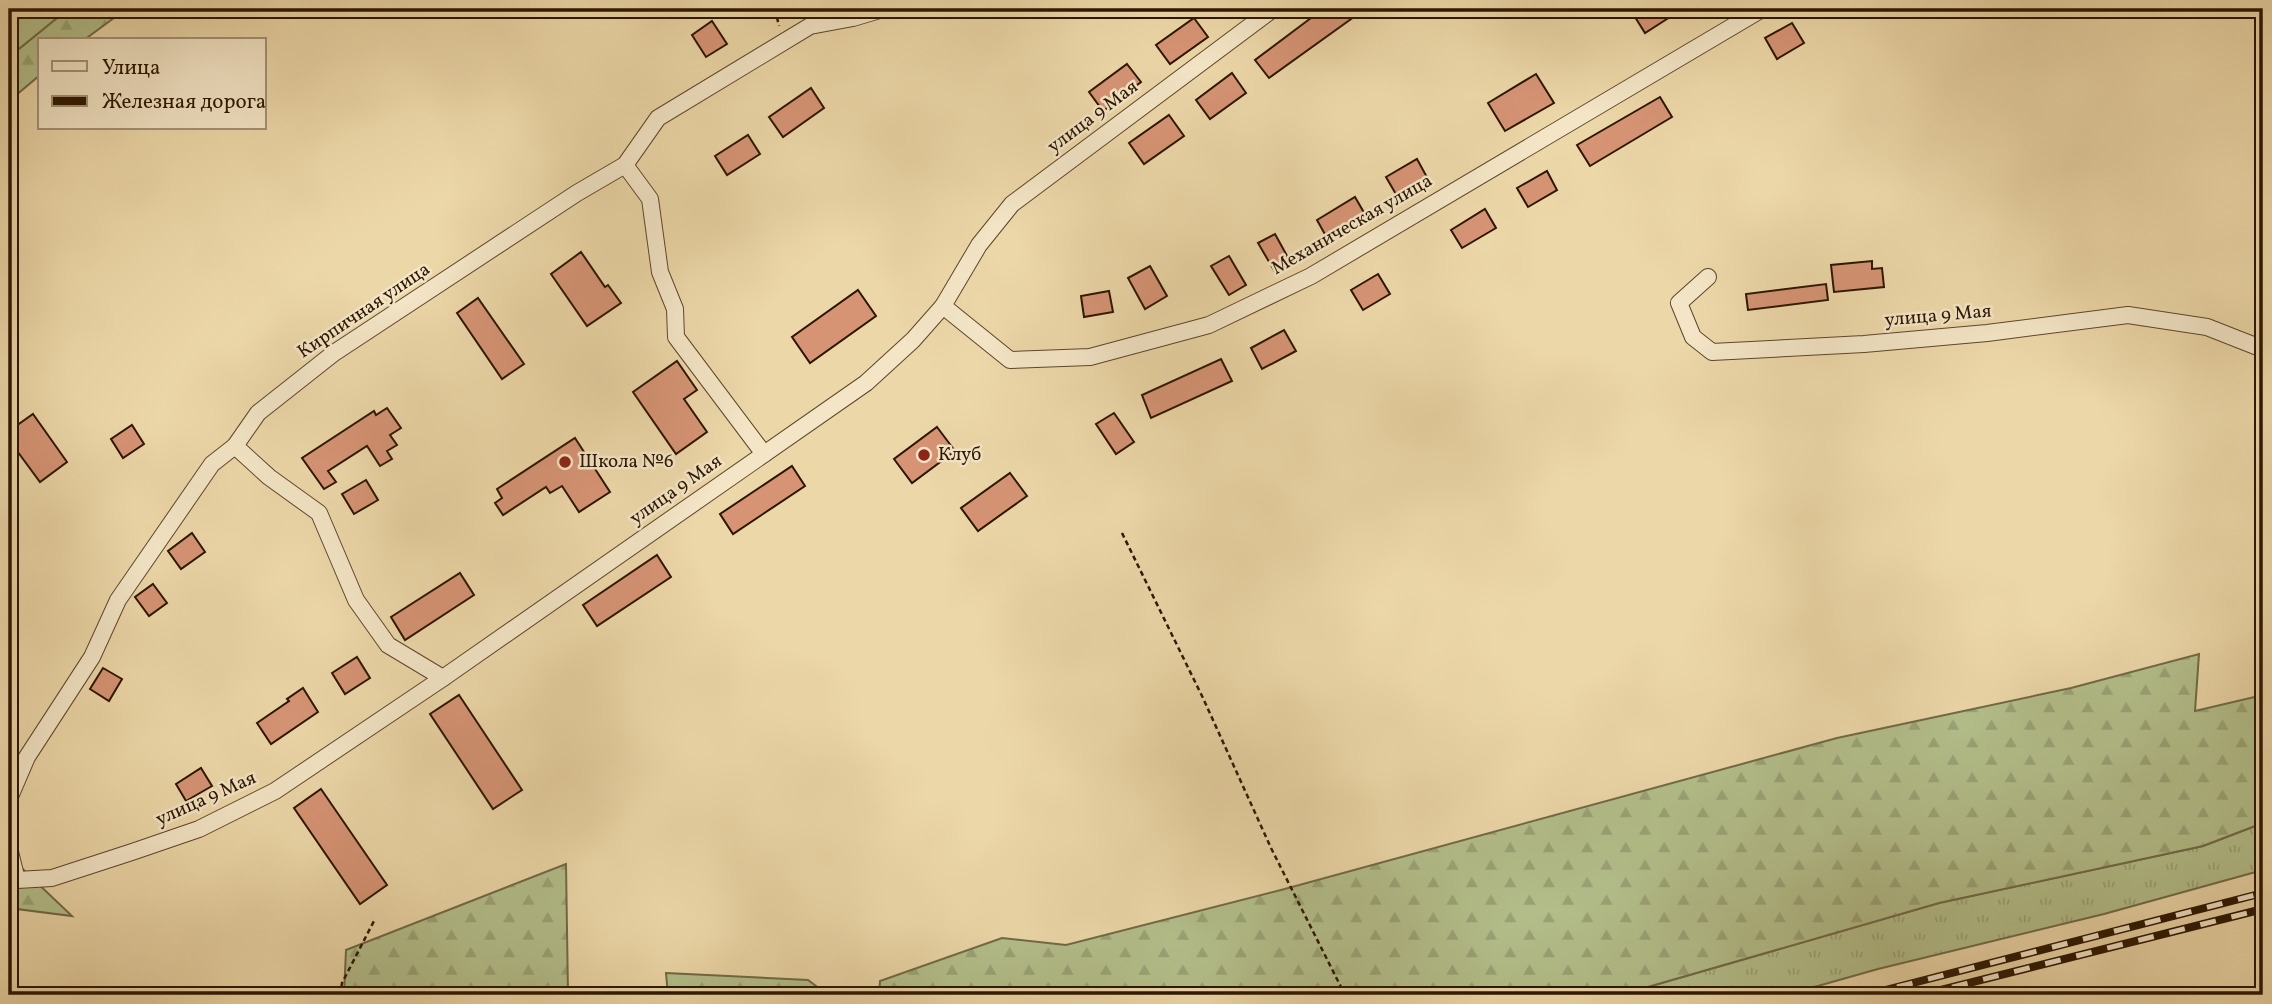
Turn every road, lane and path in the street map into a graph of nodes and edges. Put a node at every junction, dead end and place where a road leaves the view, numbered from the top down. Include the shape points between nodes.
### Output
1 (883, 9) edge
2 (1273, 9) edge
3 (1762, 9) edge
4 (625, 166) junction
5 (1709, 277) dead end
6 (943, 306) junction
7 (2263, 349) edge
8 (235, 446) junction
9 (764, 454) junction
10 (1122, 533) dead end
11 (443, 678) junction
12 (9, 799) edge
13 (9, 848) edge
14 (375, 919) dead end
15 (340, 995) edge
16 (1345, 995) edge

1 - 4 street, Кирпичная улица via 810,26 701,91 658,118
2 - 6 street, улица 9 Мая via 1012,204 979,245
3 - 6 street, Механическая улица via 1311,276 1209,324 1090,357 1010,360
4 - 8 street, Кирпичная улица via 334,353 258,413
4 - 9 street via 650,199 660,272 675,309 676,337
5 - 7 street, улица 9 Мая via 1679,303 1693,337 1712,352 1864,344 2128,315 2207,327
6 - 9 street, улица 9 Мая via 866,383
8 - 11 street via 318,513 356,600 388,645
8 - 12 street, Кирпичная улица via 212,464 118,600 92,657 27,757
9 - 11 street, улица 9 Мая
10 - 16 path
11 - 13 street, улица 9 Мая via 275,791 199,829 52,878 17,880
14 - 15 path

